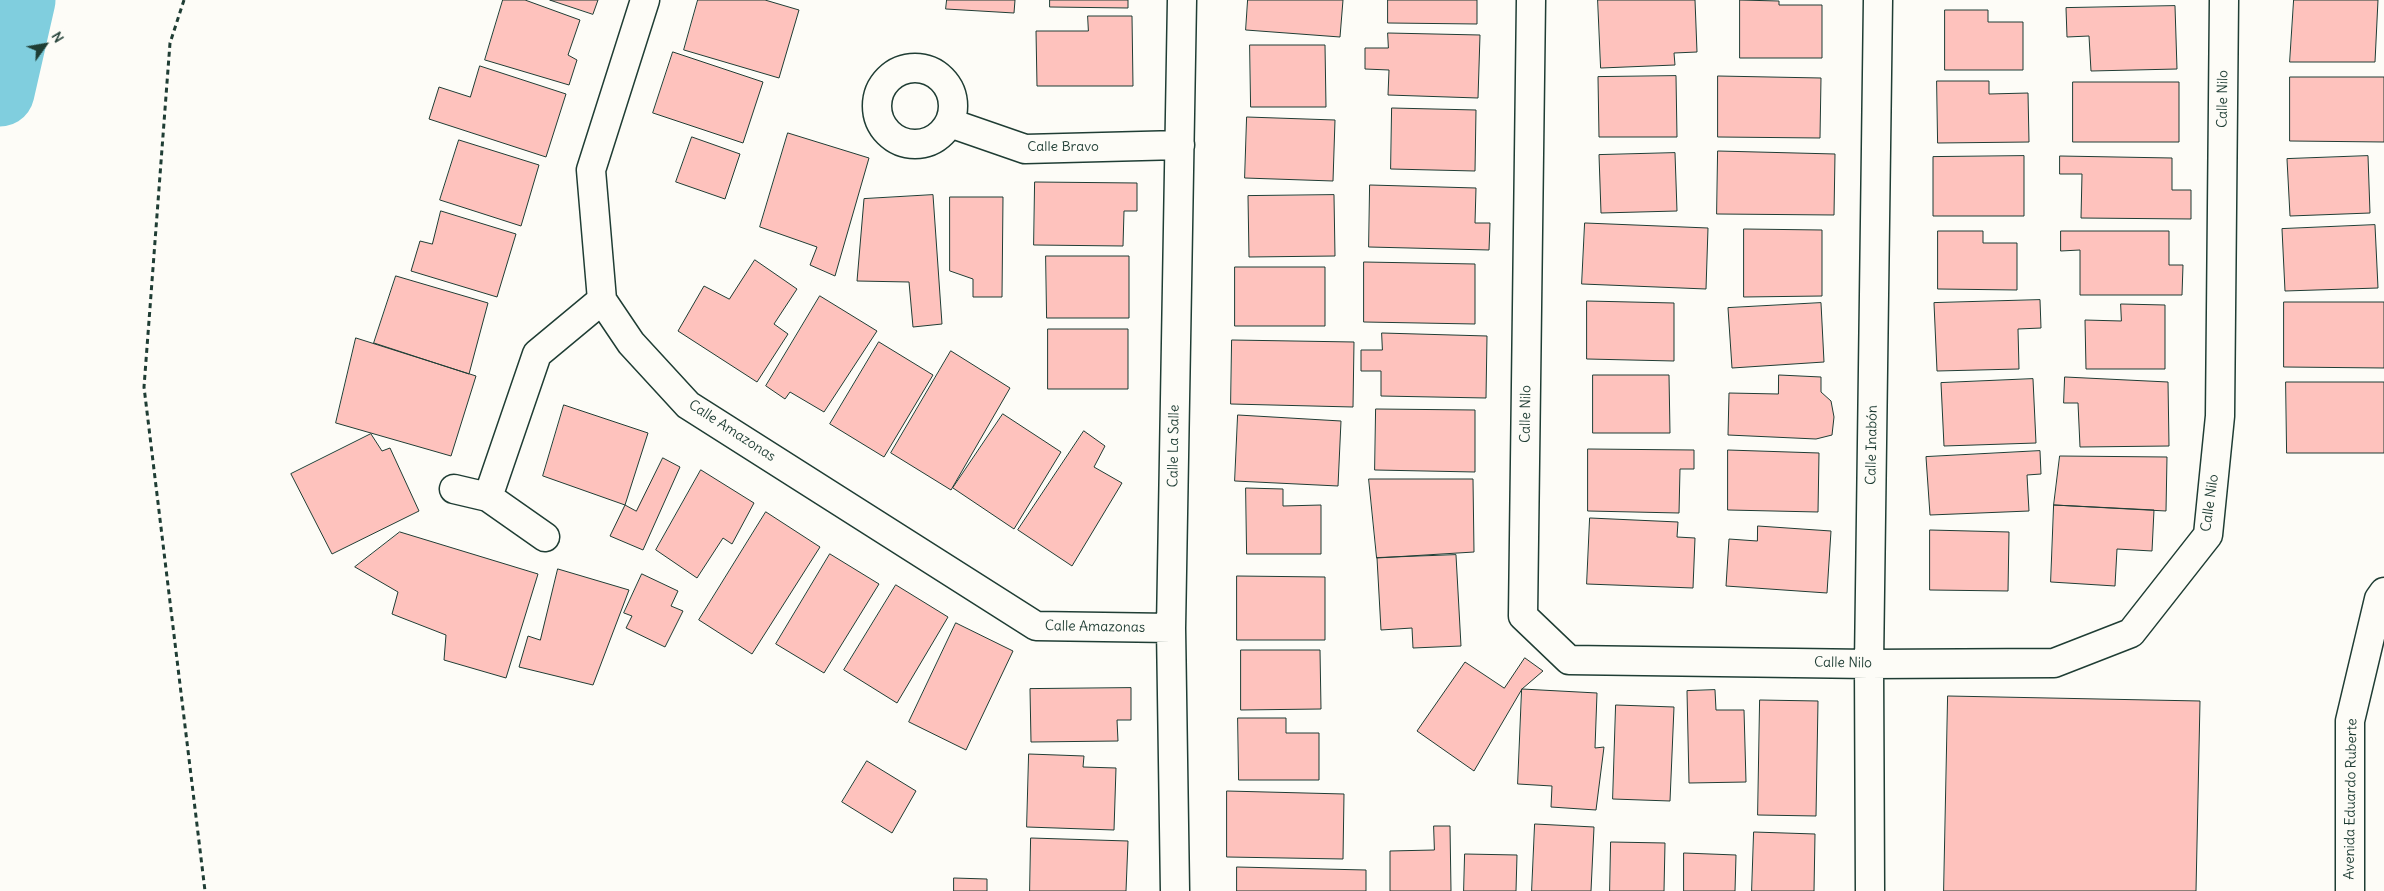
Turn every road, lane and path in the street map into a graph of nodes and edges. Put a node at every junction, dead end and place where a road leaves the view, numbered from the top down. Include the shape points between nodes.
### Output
1 (184, 0) edge
2 (645, 0) edge
3 (1182, 0) edge
4 (1531, 0) edge
5 (1878, 0) edge
6 (2224, 0) edge
7 (950, 123) dead end
8 (1180, 145) junction
9 (602, 300) junction
10 (454, 489) dead end
11 (488, 497) junction
12 (545, 537) dead end
13 (2384, 592) edge
14 (1171, 628) junction
15 (1869, 664) junction
16 (205, 891) edge
17 (1176, 891) edge
18 (1870, 891) edge
19 (2350, 891) edge

1 - 16 path via 170,43 144,387
2 - 9 street, Calle Amazonas via 591,170
3 - 8 street, Calle La Salle
4 - 15 street, Calle Nilo via 1523,616 1569,660
5 - 15 street, Calle Inabón
6 - 15 street, Calle Nilo via 2220,416 2208,535 2132,633 2054,663
7 - 8 street, Calle Bravo via 1026,149
8 - 14 street, Calle La Salle
9 - 11 street via 537,354
9 - 14 street, Calle Amazonas via 631,343 688,404 1036,626
10 - 11 street
11 - 12 street
13 - 19 street, Avenida Eduardo Ruberte via 2379,600 2350,721
14 - 17 street, Calle La Salle
15 - 18 street, Calle Inabón

